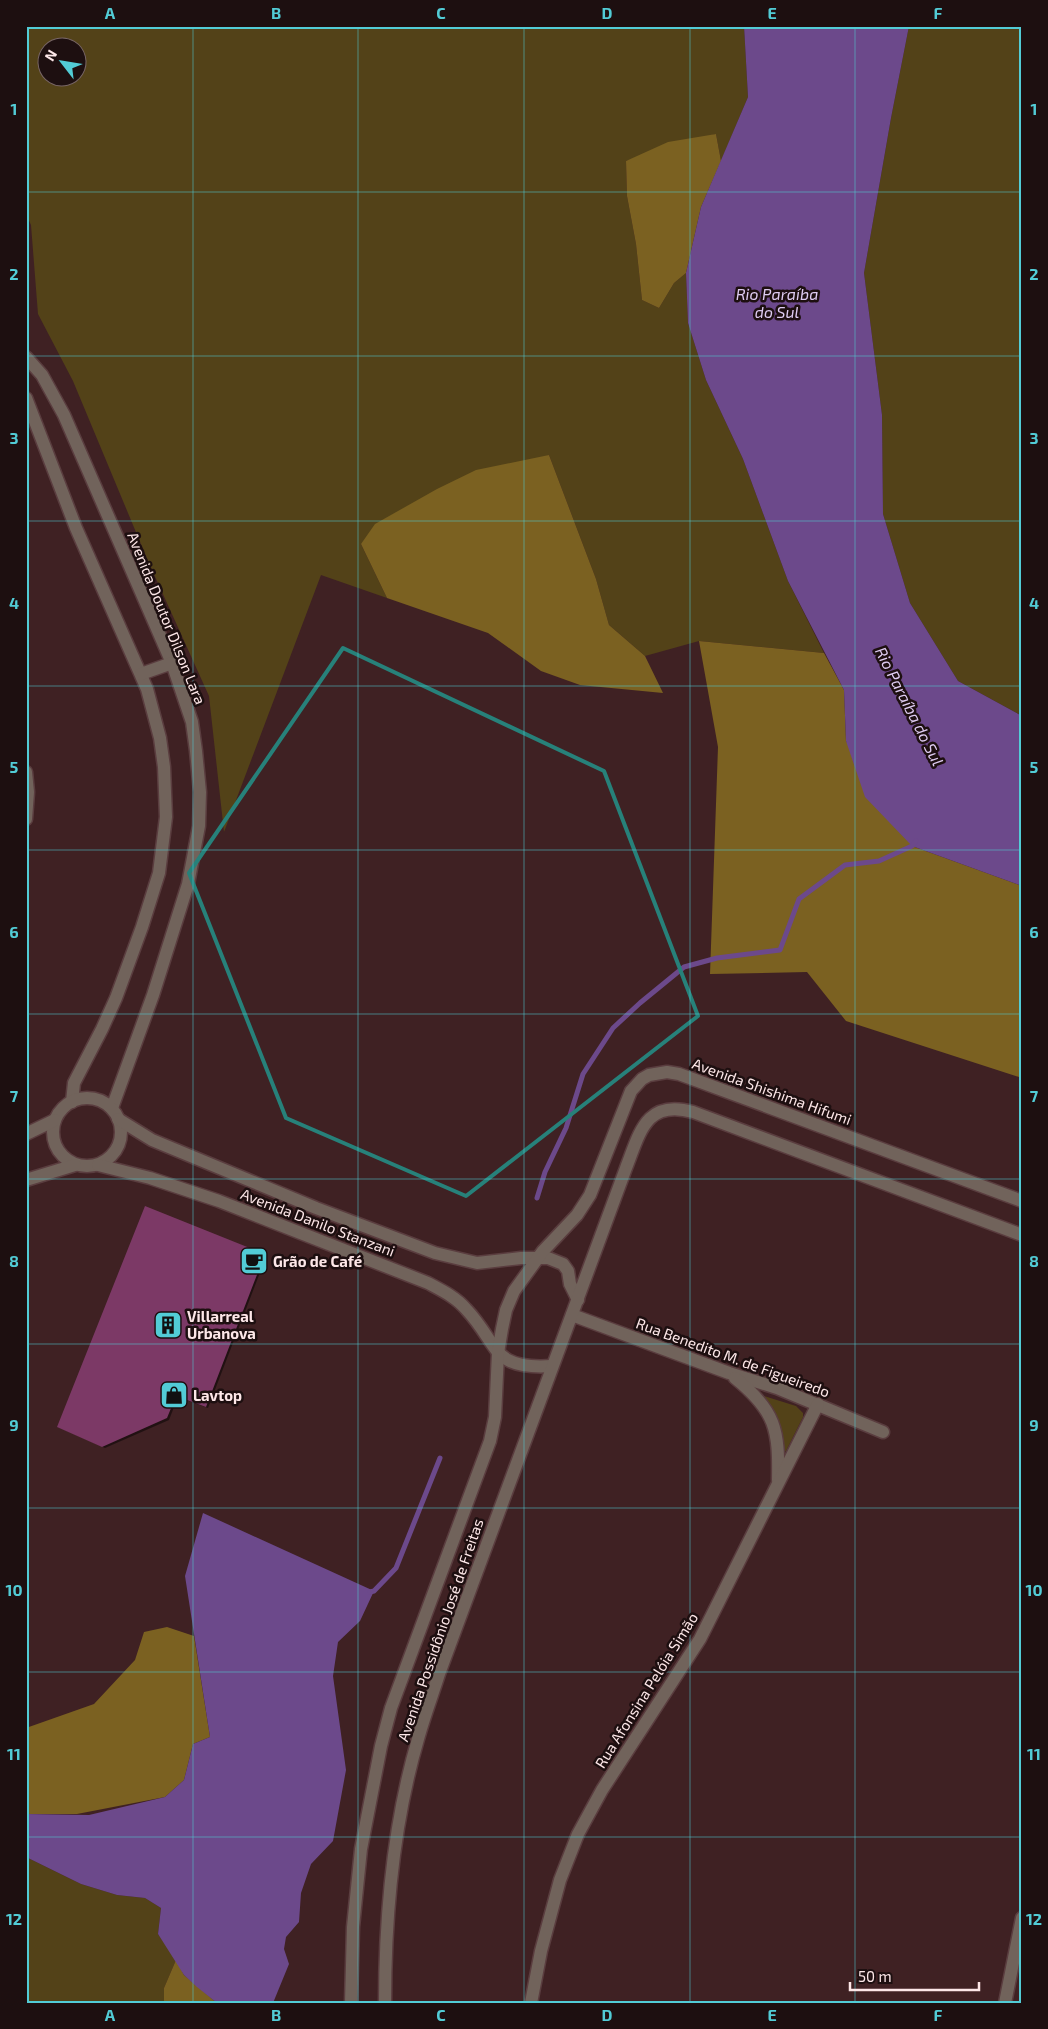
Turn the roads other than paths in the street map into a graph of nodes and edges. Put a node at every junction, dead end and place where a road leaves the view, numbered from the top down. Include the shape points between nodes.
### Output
1 (26, 357) edge
2 (26, 398) edge
3 (172, 663) junction
4 (141, 674) junction
5 (26, 772) edge
6 (26, 819) edge
7 (72, 1102) junction
8 (115, 1114) junction
9 (55, 1120) junction
10 (26, 1134) edge
11 (74, 1165) junction
12 (98, 1165) junction
13 (26, 1180) edge
14 (1022, 1201) edge
15 (1022, 1235) edge
16 (540, 1255) junction
17 (578, 1300) junction
18 (572, 1315) junction
19 (498, 1353) junction
20 (552, 1366) junction
21 (729, 1374) junction
22 (818, 1404) junction
23 (883, 1432) dead end
24 (778, 1485) junction
25 (1022, 1918) edge
26 (351, 2003) edge
27 (385, 2003) edge
28 (530, 2003) edge
29 (1005, 2003) edge

1 - 3 street, Avenida Doutor Dilson Lara via 42,375 64,415
2 - 4 street via 76,528
3 - 4 street
3 - 8 street, Avenida Doutor Dilson Lara via 192,722 199,782 199,826 180,912
4 - 7 street via 163,754 166,818 163,853 153,895 130,962 102,1029 74,1083
5 - 6 street
7 - 8 street via 92,1098
7 - 9 street
8 - 12 street via 121,1128 118,1146
8 - 16 street, Avenida Danilo Stanzani via 161,1144 435,1253 477,1263
9 - 10 street
9 - 11 street via 53,1136 58,1151
11 - 12 street
11 - 13 street
12 - 19 street, Avenida Danilo Stanzani via 219,1201 428,1283 465,1307
14 - 16 street, Avenida Shishima Hifumi via 684,1075 661,1073 642,1079 631,1091 590,1195 566,1229
15 - 17 street via 693,1112 668,1108 654,1114 637,1139
16 - 17 street, Avenida Danilo Stanzani via 563,1264
16 - 19 street, Avenida Shishima Hifumi via 514,1291 506,1310
17 - 18 street, Avenida Possidônio José de Freitas
18 - 20 street, Avenida Possidônio José de Freitas
18 - 21 street, Rua Benedito M. de Figueiredo
19 - 20 street via 521,1366
19 - 26 street, Avenida Possidônio José de Freitas via 495,1417 490,1441 391,1708 375,1772 361,1849 353,1927
20 - 27 street, Avenida Possidônio José de Freitas via 417,1740 402,1808 392,1877 385,1945
21 - 22 street, Rua Benedito M. de Figueiredo
21 - 24 street via 757,1397 770,1416 778,1447
22 - 23 street, Rua Benedito M. de Figueiredo
22 - 24 street, Rua Afonsina Pelóia Simão
24 - 28 street, Rua Afonsina Pelóia Simão via 700,1640 602,1790 578,1834 560,1880
25 - 29 street

